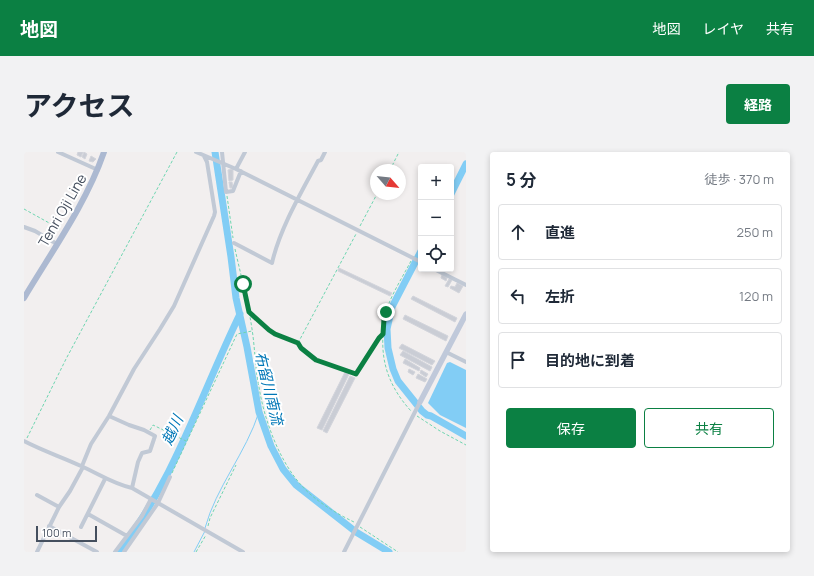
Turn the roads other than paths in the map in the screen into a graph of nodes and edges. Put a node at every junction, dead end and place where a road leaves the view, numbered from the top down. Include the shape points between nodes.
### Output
1 (104, 152) edge
2 (196, 152) edge
3 (222, 152) edge
4 (245, 152) edge
5 (325, 152) edge
6 (61, 153) edge
7 (206, 156) junction
8 (223, 163) junction
9 (236, 169) junction
10 (98, 170) junction
11 (241, 171) junction
12 (297, 200) junction
13 (24, 227) edge
14 (234, 243) road end
15 (57, 244) junction
16 (418, 261) edge
17 (440, 272) edge
18 (466, 285) edge
19 (24, 298) edge
20 (466, 314) edge
21 (446, 352) junction
22 (466, 362) edge
23 (420, 402) joint
24 (109, 416) junction
25 (24, 442) edge
26 (83, 467) junction
27 (170, 477) road end
28 (105, 479) junction
29 (132, 488) junction
30 (37, 495) dead end
31 (151, 499) junction
32 (158, 502) junction
33 (59, 507) junction
34 (88, 514) junction
35 (49, 526) junction
36 (81, 527) dead end
37 (127, 536) junction
38 (133, 540) junction
39 (37, 552) edge
40 (97, 552) edge
41 (115, 552) edge
42 (124, 552) edge
43 (243, 552) edge
44 (344, 552) edge

1 - 10 main road, Tenri Oji Line
2 - 7 street
3 - 8 street
4 - 9 street
5 - 12 street
6 - 10 street
7 - 8 street
7 - 24 street via 214,216 174,306 134,369
8 - 9 street
8 - 11 street via 226,192 232,192
9 - 11 street
10 - 15 main road, Tenri Oji Line
11 - 12 street
12 - 14 street via 275,249 272,263
12 - 16 street
13 - 15 street
15 - 19 main road, Tenri Oji Line
17 - 18 street
20 - 21 street
21 - 22 street
21 - 23 street
23 - 44 street
24 - 26 street via 91,444
24 - 29 street via 155,436 150,452 142,454 138,462
25 - 26 street
26 - 28 street
26 - 33 street
27 - 32 street
28 - 29 street
28 - 34 street
29 - 31 street
30 - 33 street
31 - 32 street
31 - 37 street
32 - 38 street
32 - 43 street
33 - 35 street
34 - 36 street
34 - 37 street
35 - 39 street
35 - 40 street
37 - 38 street
37 - 41 street
38 - 42 street

